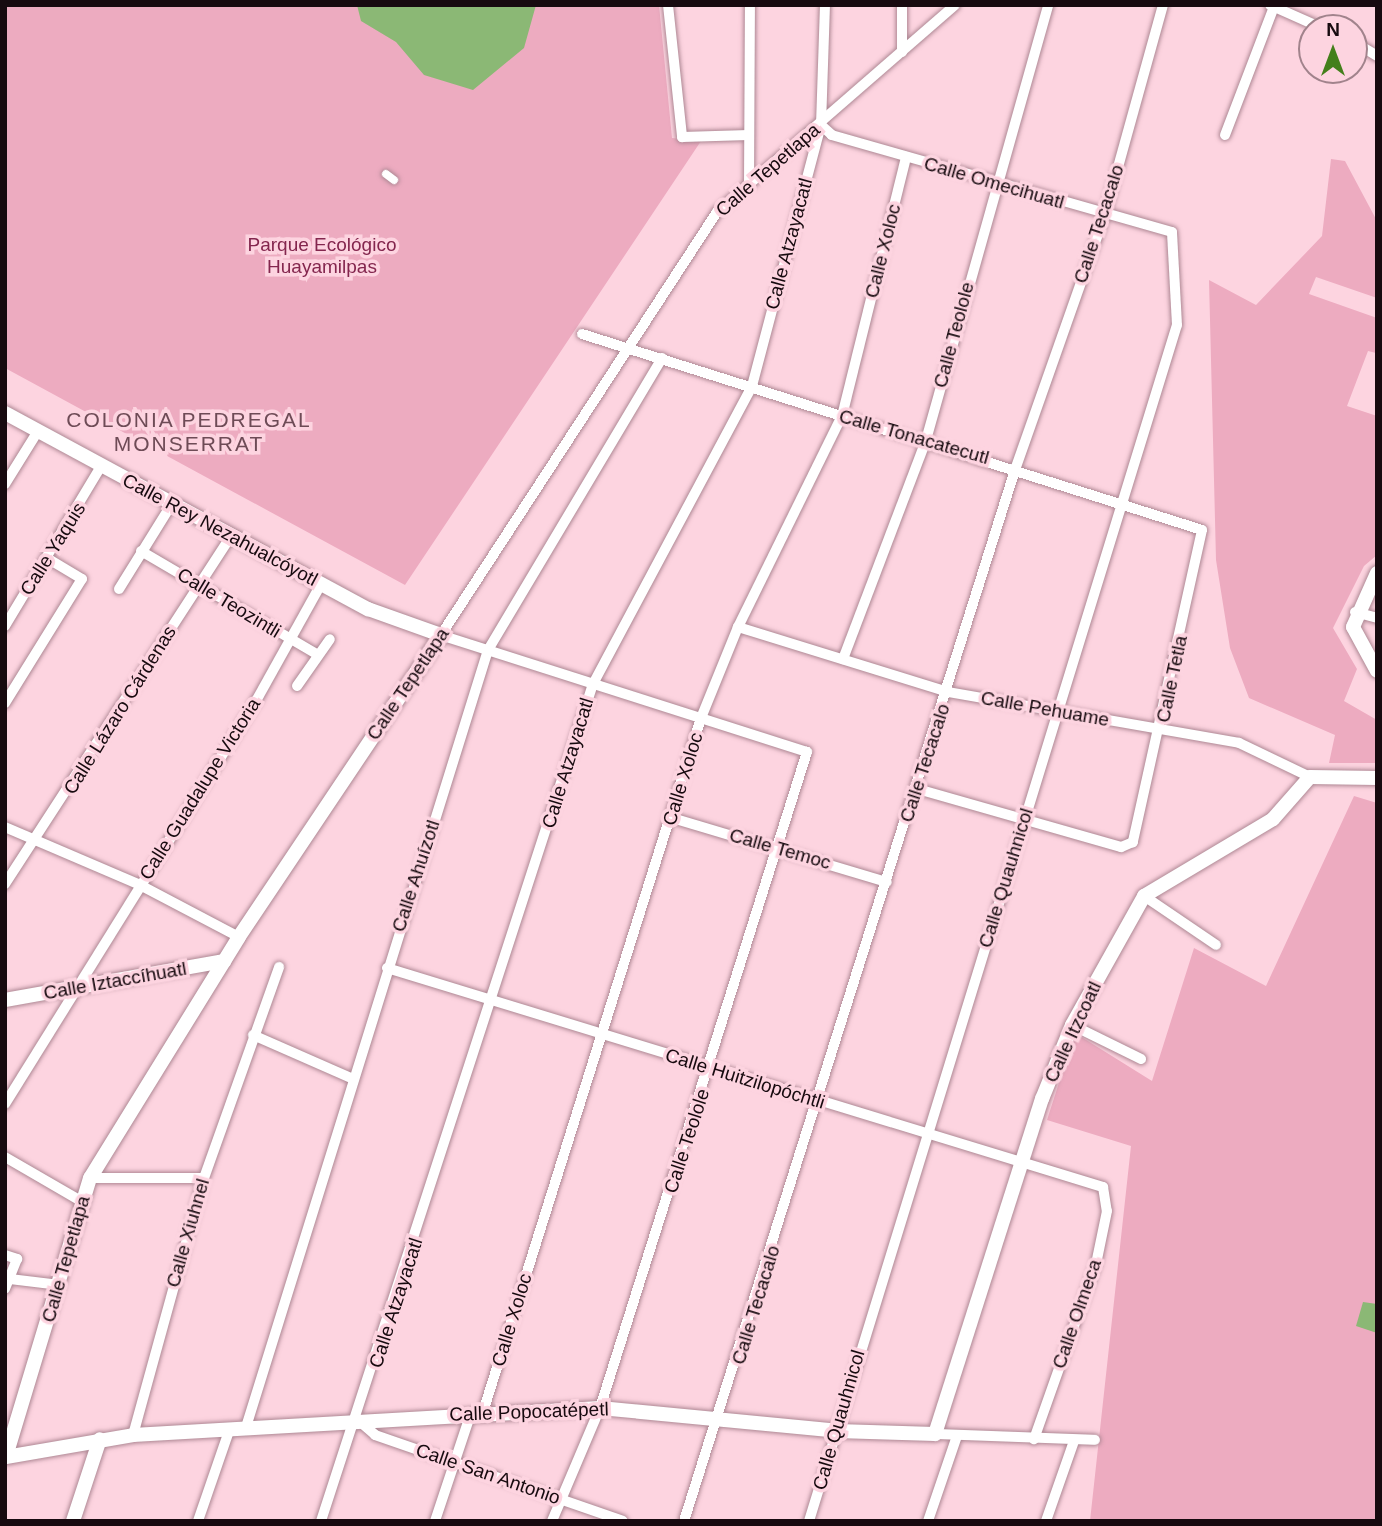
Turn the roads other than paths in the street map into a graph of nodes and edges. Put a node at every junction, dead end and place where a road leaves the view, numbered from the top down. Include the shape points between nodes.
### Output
1 (668, 5) edge
2 (750, 5) edge
3 (825, 5) edge
4 (902, 5) edge
5 (955, 5) edge
6 (1048, 5) edge
7 (1163, 5) edge
8 (1272, 6) edge
9 (1298, 17) edge
10 (902, 52) junction
11 (821, 125) junction
12 (749, 135) junction
13 (1225, 135) dead end
14 (906, 157) junction
15 (386, 174) dead end
16 (394, 180) dead end
17 (994, 183) junction
18 (749, 185) junction
19 (1105, 214) junction
20 (1172, 233) joint
21 (582, 334) dead end
22 (633, 349) junction
23 (662, 358) junction
24 (752, 386) junction
25 (5, 413) edge
26 (842, 416) junction
27 (38, 431) junction
28 (926, 440) junction
29 (1016, 467) junction
30 (103, 469) junction
31 (5, 484) edge
32 (173, 502) junction
33 (1124, 502) junction
34 (1196, 526) joint
35 (232, 534) junction
36 (141, 551) junction
37 (49, 559) junction
38 (1377, 573) edge
39 (321, 584) junction
40 (199, 585) junction
41 (119, 589) dead end
42 (1355, 612) junction
43 (1377, 618) edge
44 (6, 621) edge
45 (738, 627) junction
46 (441, 635) junction
47 (290, 639) junction
48 (330, 639) dead end
49 (488, 650) junction
50 (318, 655) junction
51 (843, 659) junction
52 (1377, 671) edge
53 (593, 684) junction
54 (297, 686) dead end
55 (947, 692) junction
56 (5, 703) edge
57 (1057, 711) junction
58 (701, 718) junction
59 (1161, 730) junction
60 (1310, 777) junction
61 (1377, 778) edge
62 (917, 789) junction
63 (672, 818) junction
64 (1024, 819) junction
65 (5, 827) edge
66 (36, 843) junction
67 (778, 848) junction
68 (887, 881) junction
69 (5, 884) edge
70 (140, 885) junction
71 (1144, 897) junction
72 (239, 937) junction
73 (1216, 945) dead end
74 (225, 961) junction
75 (279, 967) dead end
76 (387, 968) junction
77 (74, 989) junction
78 (5, 1000) edge
79 (494, 1001) junction
80 (1072, 1025) junction
81 (602, 1033) junction
82 (253, 1035) junction
83 (1141, 1059) dead end
84 (711, 1068) junction
85 (351, 1078) junction
86 (819, 1102) junction
87 (5, 1104) edge
88 (925, 1137) junction
89 (5, 1157) edge
90 (1025, 1165) junction
91 (90, 1178) junction
92 (204, 1178) junction
93 (1103, 1187) joint
94 (81, 1201) junction
95 (5, 1255) edge
96 (8, 1284) edge
97 (60, 1285) junction
98 (600, 1408) junction
99 (477, 1412) junction
100 (358, 1420) junction
101 (720, 1422) junction
102 (247, 1427) junction
103 (230, 1428) junction
104 (837, 1432) junction
105 (935, 1434) junction
106 (133, 1435) junction
107 (957, 1436) junction
108 (100, 1439) junction
109 (1034, 1439) junction
110 (1096, 1440) dead end
111 (1074, 1441) junction
112 (6, 1457) edge
113 (456, 1461) junction
114 (559, 1499) junction
115 (73, 1521) edge
116 (198, 1521) edge
117 (321, 1521) edge
118 (435, 1521) edge
119 (552, 1521) edge
120 (623, 1521) edge
121 (684, 1521) edge
122 (809, 1521) edge
123 (928, 1521) edge
124 (1046, 1521) edge

1 - 12 street via 682,137
2 - 12 street
3 - 11 street, Calle Atzayacatl
4 - 10 street
5 - 10 street, Calle Tepetlapa
6 - 17 street, Calle Teolole
7 - 19 street, Calle Tecacalo
8 - 9 street
8 - 13 street
10 - 11 street, Calle Tepetlapa
11 - 14 street, Calle Omecihuatl via 832,135
11 - 18 street, Calle Tepetlapa
11 - 24 street, Calle Atzayacatl
12 - 18 street
14 - 17 street, Calle Omecihuatl
14 - 26 street, Calle Xoloc
15 - 16 street
17 - 19 street, Calle Omecihuatl
17 - 28 street, Calle Teolole
18 - 22 street, Calle Tepetlapa via 717,212
19 - 20 street, Calle Omecihuatl
19 - 29 street, Calle Tecacalo
20 - 33 street, Calle Quauhnicol via 1177,325
21 - 22 street, Calle Tonacatecutl
22 - 23 street, Calle Tonacatecutl
22 - 46 street, Calle Tepetlapa
23 - 24 street, Calle Tonacatecutl
23 - 49 street, Calle Ahuízotl
24 - 26 street, Calle Tonacatecutl
24 - 53 street, Calle Atzayacatl
25 - 27 street, Calle Rey Nezahualcóyotl
26 - 28 street, Calle Tonacatecutl
26 - 45 street, Calle Xoloc
27 - 30 street, Calle Rey Nezahualcóyotl
27 - 31 street
28 - 29 street, Calle Tonacatecutl
28 - 51 street, Calle Teolole
29 - 33 street, Calle Tonacatecutl
29 - 55 street, Calle Tecacalo
30 - 32 street, Calle Rey Nezahualcóyotl
30 - 37 street, Calle Yaquis
32 - 35 street, Calle Rey Nezahualcóyotl
32 - 36 street
33 - 34 street, Calle Tonacatecutl
33 - 57 street, Calle Quauhnicol
34 - 59 street, Calle Tetla via 1203,538
35 - 39 street, Calle Rey Nezahualcóyotl
35 - 40 street, Calle Lázaro Cárdenas
36 - 40 street, Calle Teozintli
36 - 41 street
37 - 44 street, Calle Yaquis
37 - 56 street via 82,579
38 - 42 street
39 - 46 street, Calle Rey Nezahualcóyotl
39 - 47 street, Calle Guadalupe Victoria
40 - 47 street, Calle Teozintli
40 - 66 street, Calle Lázaro Cárdenas
42 - 43 street
42 - 52 street via 1354,636
45 - 51 street, Calle Pehuame
45 - 58 street, Calle Xoloc
46 - 49 street
46 - 72 street, Calle Tepetlapa
47 - 50 street, Calle Teozintli
47 - 70 street, Calle Guadalupe Victoria
48 - 50 street
49 - 53 street
49 - 76 street, Calle Ahuízotl
50 - 54 street
51 - 55 street, Calle Pehuame
53 - 58 street
53 - 79 street, Calle Atzayacatl
55 - 57 street, Calle Pehuame
55 - 62 street, Calle Tecacalo
57 - 59 street, Calle Pehuame
57 - 64 street, Calle Quauhnicol
58 - 63 street, Calle Xoloc
58 - 67 street, Calle Teolole via 807,752
59 - 60 street, Calle Pehuame via 1239,743
59 - 64 street, Calle Tetla via 1136,835 1121,847
60 - 61 street
60 - 71 street, Calle Itzcoatl via 1273,819
62 - 64 street
62 - 68 street, Calle Tecacalo
63 - 67 street, Calle Temoc
63 - 81 street, Calle Xoloc
64 - 88 street, Calle Quauhnicol
65 - 66 street
66 - 69 street, Calle Lázaro Cárdenas
66 - 70 street
67 - 68 street, Calle Temoc
67 - 84 street, Calle Teolole
68 - 86 street, Calle Tecacalo
70 - 72 street
70 - 77 street, Calle Guadalupe Victoria
71 - 73 street
71 - 80 street, Calle Itzcoatl
72 - 74 street, Calle Tepetlapa
74 - 77 street, Calle Iztaccíhuatl
74 - 91 street, Calle Tepetlapa
75 - 82 street, Calle Xiuhnel
76 - 79 street, Calle Huitzilopóchtli
76 - 85 street, Calle Ahuízotl
77 - 78 street, Calle Iztaccíhuatl
77 - 87 street, Calle Guadalupe Victoria
79 - 81 street, Calle Huitzilopóchtli
79 - 100 street, Calle Atzayacatl
80 - 83 street
80 - 90 street, Calle Itzcoatl via 1042,1099
81 - 84 street, Calle Huitzilopóchtli
81 - 99 street, Calle Xoloc
82 - 85 street
82 - 92 street, Calle Xiuhnel
84 - 86 street, Calle Huitzilopóchtli
84 - 98 street, Calle Teolole
85 - 102 street, Calle Ahuízotl
86 - 88 street, Calle Huitzilopóchtli
86 - 101 street, Calle Tecacalo
88 - 90 street, Calle Huitzilopóchtli
88 - 104 street, Calle Quauhnicol
89 - 94 street
90 - 93 street, Calle Huitzilopóchtli
90 - 105 street, Calle Itzcoatl
91 - 92 street
91 - 94 street, Calle Tepetlapa
92 - 106 street, Calle Xiuhnel
93 - 109 street, Calle Olmeca via 1107,1211 1096,1264
94 - 97 street, Calle Tepetlapa
95 - 96 street via 17,1259
96 - 97 street
97 - 112 street, Calle Tepetlapa
98 - 99 street, Calle Popocatépetl
98 - 101 street, Calle Popocatépetl
98 - 114 street, Calle Teolole
99 - 100 street, Calle Popocatépetl
99 - 113 street, Calle Xoloc
100 - 102 street, Calle Popocatépetl
100 - 113 street, Calle San Antonio via 375,1435
100 - 117 street, Calle Atzayacatl
101 - 104 street, Calle Popocatépetl
101 - 121 street, Calle Tecacalo
102 - 103 street, Calle Popocatépetl
103 - 106 street, Calle Popocatépetl
103 - 116 street
104 - 105 street, Calle Popocatépetl
104 - 122 street, Calle Quauhnicol
105 - 107 street, Calle Popocatépetl
106 - 108 street, Calle Popocatépetl
107 - 109 street, Calle Popocatépetl
107 - 123 street
108 - 112 street, Calle Popocatépetl
108 - 115 street
109 - 111 street, Calle Popocatépetl
110 - 111 street, Calle Popocatépetl
111 - 124 street
113 - 114 street, Calle San Antonio
113 - 118 street, Calle Xoloc
114 - 119 street, Calle Teolole
114 - 120 street, Calle San Antonio

